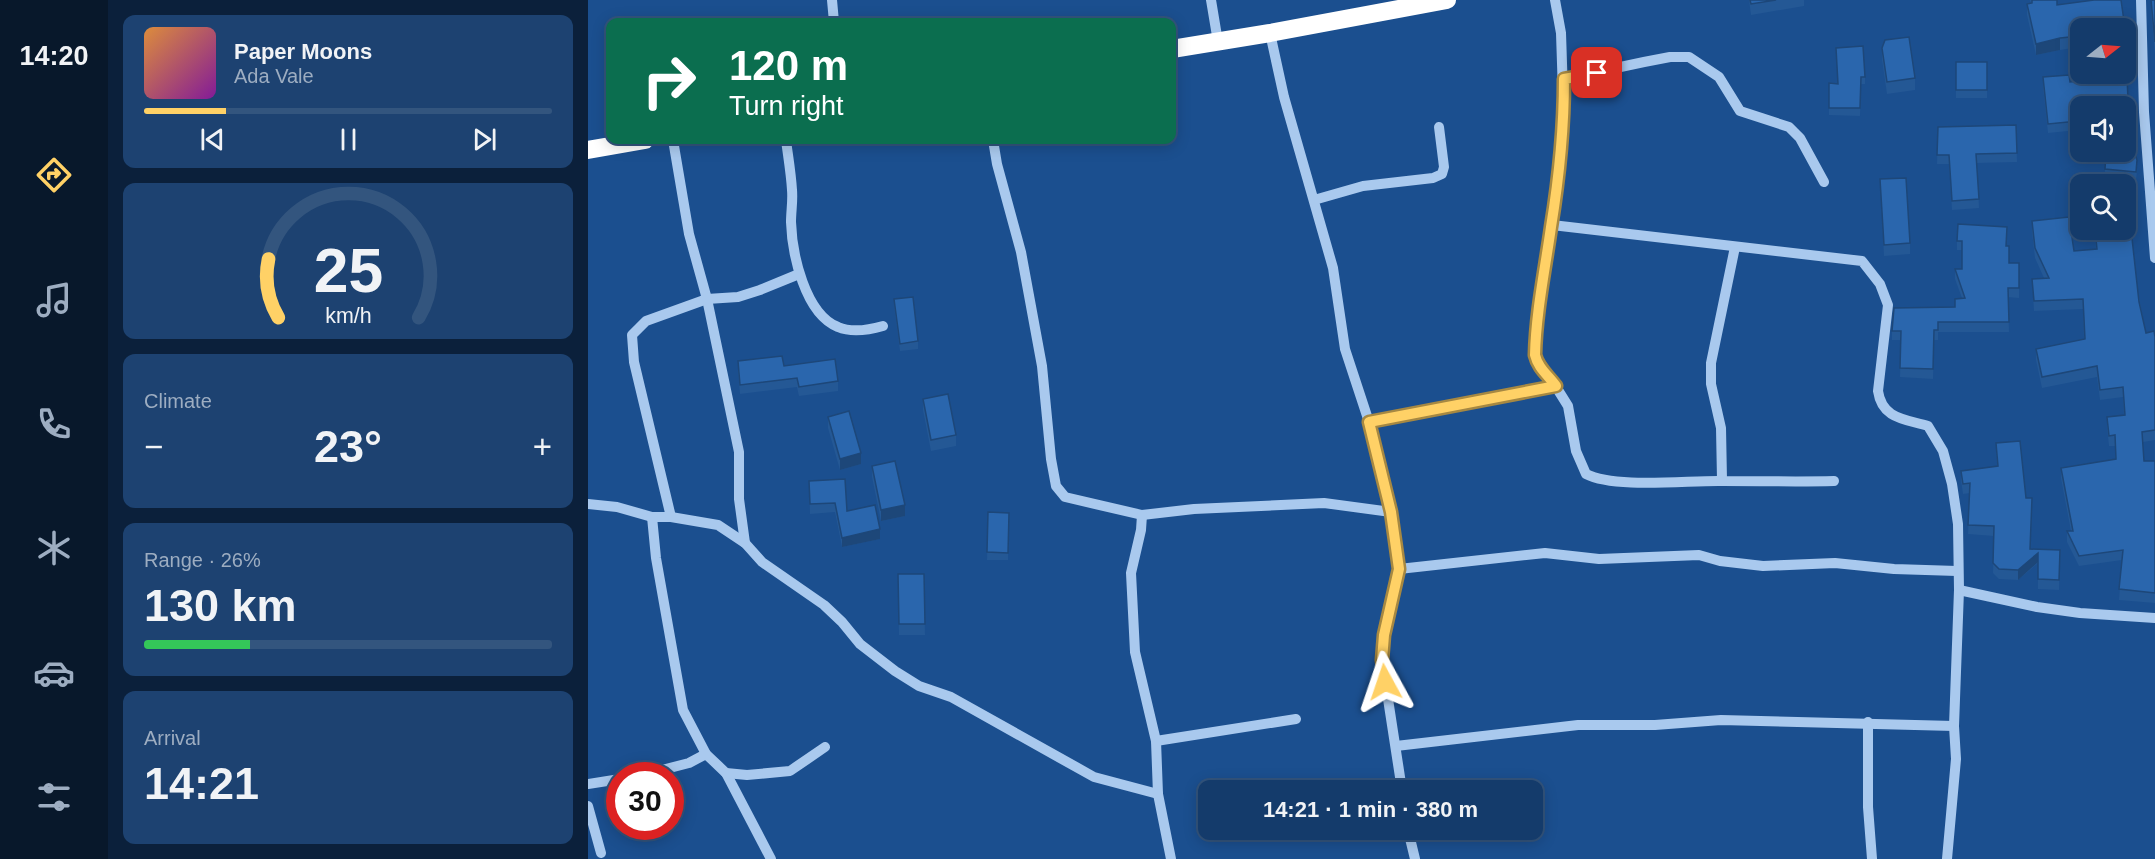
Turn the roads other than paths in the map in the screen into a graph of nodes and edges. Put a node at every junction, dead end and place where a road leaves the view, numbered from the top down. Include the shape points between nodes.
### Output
1 (832, 0) edge
2 (1211, 0) edge
3 (1447, 0) edge
4 (1555, 0) edge
5 (2141, 0) edge
6 (834, 18) edge
7 (1269, 33) junction
8 (1218, 42) junction
9 (1176, 48) edge
10 (1564, 79) junction
11 (1439, 127) dead end
12 (619, 144) edge
13 (674, 144) edge
14 (786, 144) edge
15 (994, 144) edge
16 (588, 150) edge
17 (1824, 182) dead end
18 (1314, 200) junction
19 (1552, 225) junction
20 (1736, 247) junction
21 (2155, 258) edge
22 (799, 274) junction
23 (707, 299) junction
24 (883, 326) dead end
25 (1556, 386) junction
26 (1369, 422) junction
27 (1722, 480) junction
28 (1834, 481) dead end
29 (588, 504) edge
30 (1391, 512) junction
31 (1142, 514) junction
32 (652, 517) junction
33 (671, 517) junction
34 (745, 543) junction
35 (1399, 569) junction
36 (1957, 570) junction
37 (1959, 590) junction
38 (2155, 618) edge
39 (1296, 719) dead end
40 (1868, 722) junction
41 (1954, 726) junction
42 (1156, 741) junction
43 (1396, 746) junction
44 (825, 747) dead end
45 (706, 754) junction
46 (684, 764) edge
47 (726, 773) junction
48 (1401, 780) edge
49 (606, 781) edge
50 (588, 784) edge
51 (1158, 794) junction
52 (588, 806) edge
53 (1410, 840) edge
54 (601, 853) dead end
55 (771, 859) edge
56 (1171, 859) edge
57 (1415, 859) edge
58 (1872, 859) edge
59 (1947, 859) edge

1 - 6 street
2 - 8 street
3 - 7 highway
4 - 10 street
5 - 21 street via 2144,112
7 - 8 highway
7 - 18 street
8 - 9 highway
10 - 17 street via 1670,57 1689,57 1719,77 1740,111 1789,126
10 - 19 street via 1564,124
11 - 18 street via 1442,174 1363,186
12 - 16 highway
13 - 23 street via 689,234
14 - 22 street via 791,224
15 - 31 street via 1021,252 1042,366 1056,486 1065,497
18 - 26 street via 1333,268 1345,349
19 - 20 street
19 - 25 street via 1539,298 1535,355 1537,364
20 - 27 street via 1712,363 1711,384 1721,429
20 - 36 street via 1862,261 1880,284 1888,305 1880,403 1891,415 1928,426 1943,451 1958,524
22 - 23 street via 738,297
22 - 24 street via 826,320 853,330
23 - 33 street via 646,321 632,335 634,362
23 - 34 street via 739,452 739,499
25 - 26 street
25 - 27 street via 1568,406 1576,451 1586,474 1594,479 1676,483
26 - 30 street
27 - 28 street
29 - 32 street
30 - 31 street via 1324,503
30 - 35 street
31 - 42 street via 1131,573 1135,652
32 - 33 street
32 - 45 street via 683,710
33 - 34 street via 718,525
34 - 51 street via 762,562 824,605 860,644 919,686 951,697 1094,777
35 - 36 street via 1545,552 1599,559 1699,555 1763,566 1835,562 1894,569
35 - 43 street via 1382,660
36 - 37 street
37 - 38 street via 2037,608
37 - 41 street
39 - 42 street
40 - 41 street
40 - 43 street via 1721,720 1578,725
40 - 58 street
41 - 59 street via 1956,759
42 - 51 street
43 - 48 street
44 - 47 street via 790,771
45 - 46 street
45 - 47 street
47 - 55 street
49 - 50 street
51 - 56 street
52 - 54 street
53 - 57 street

